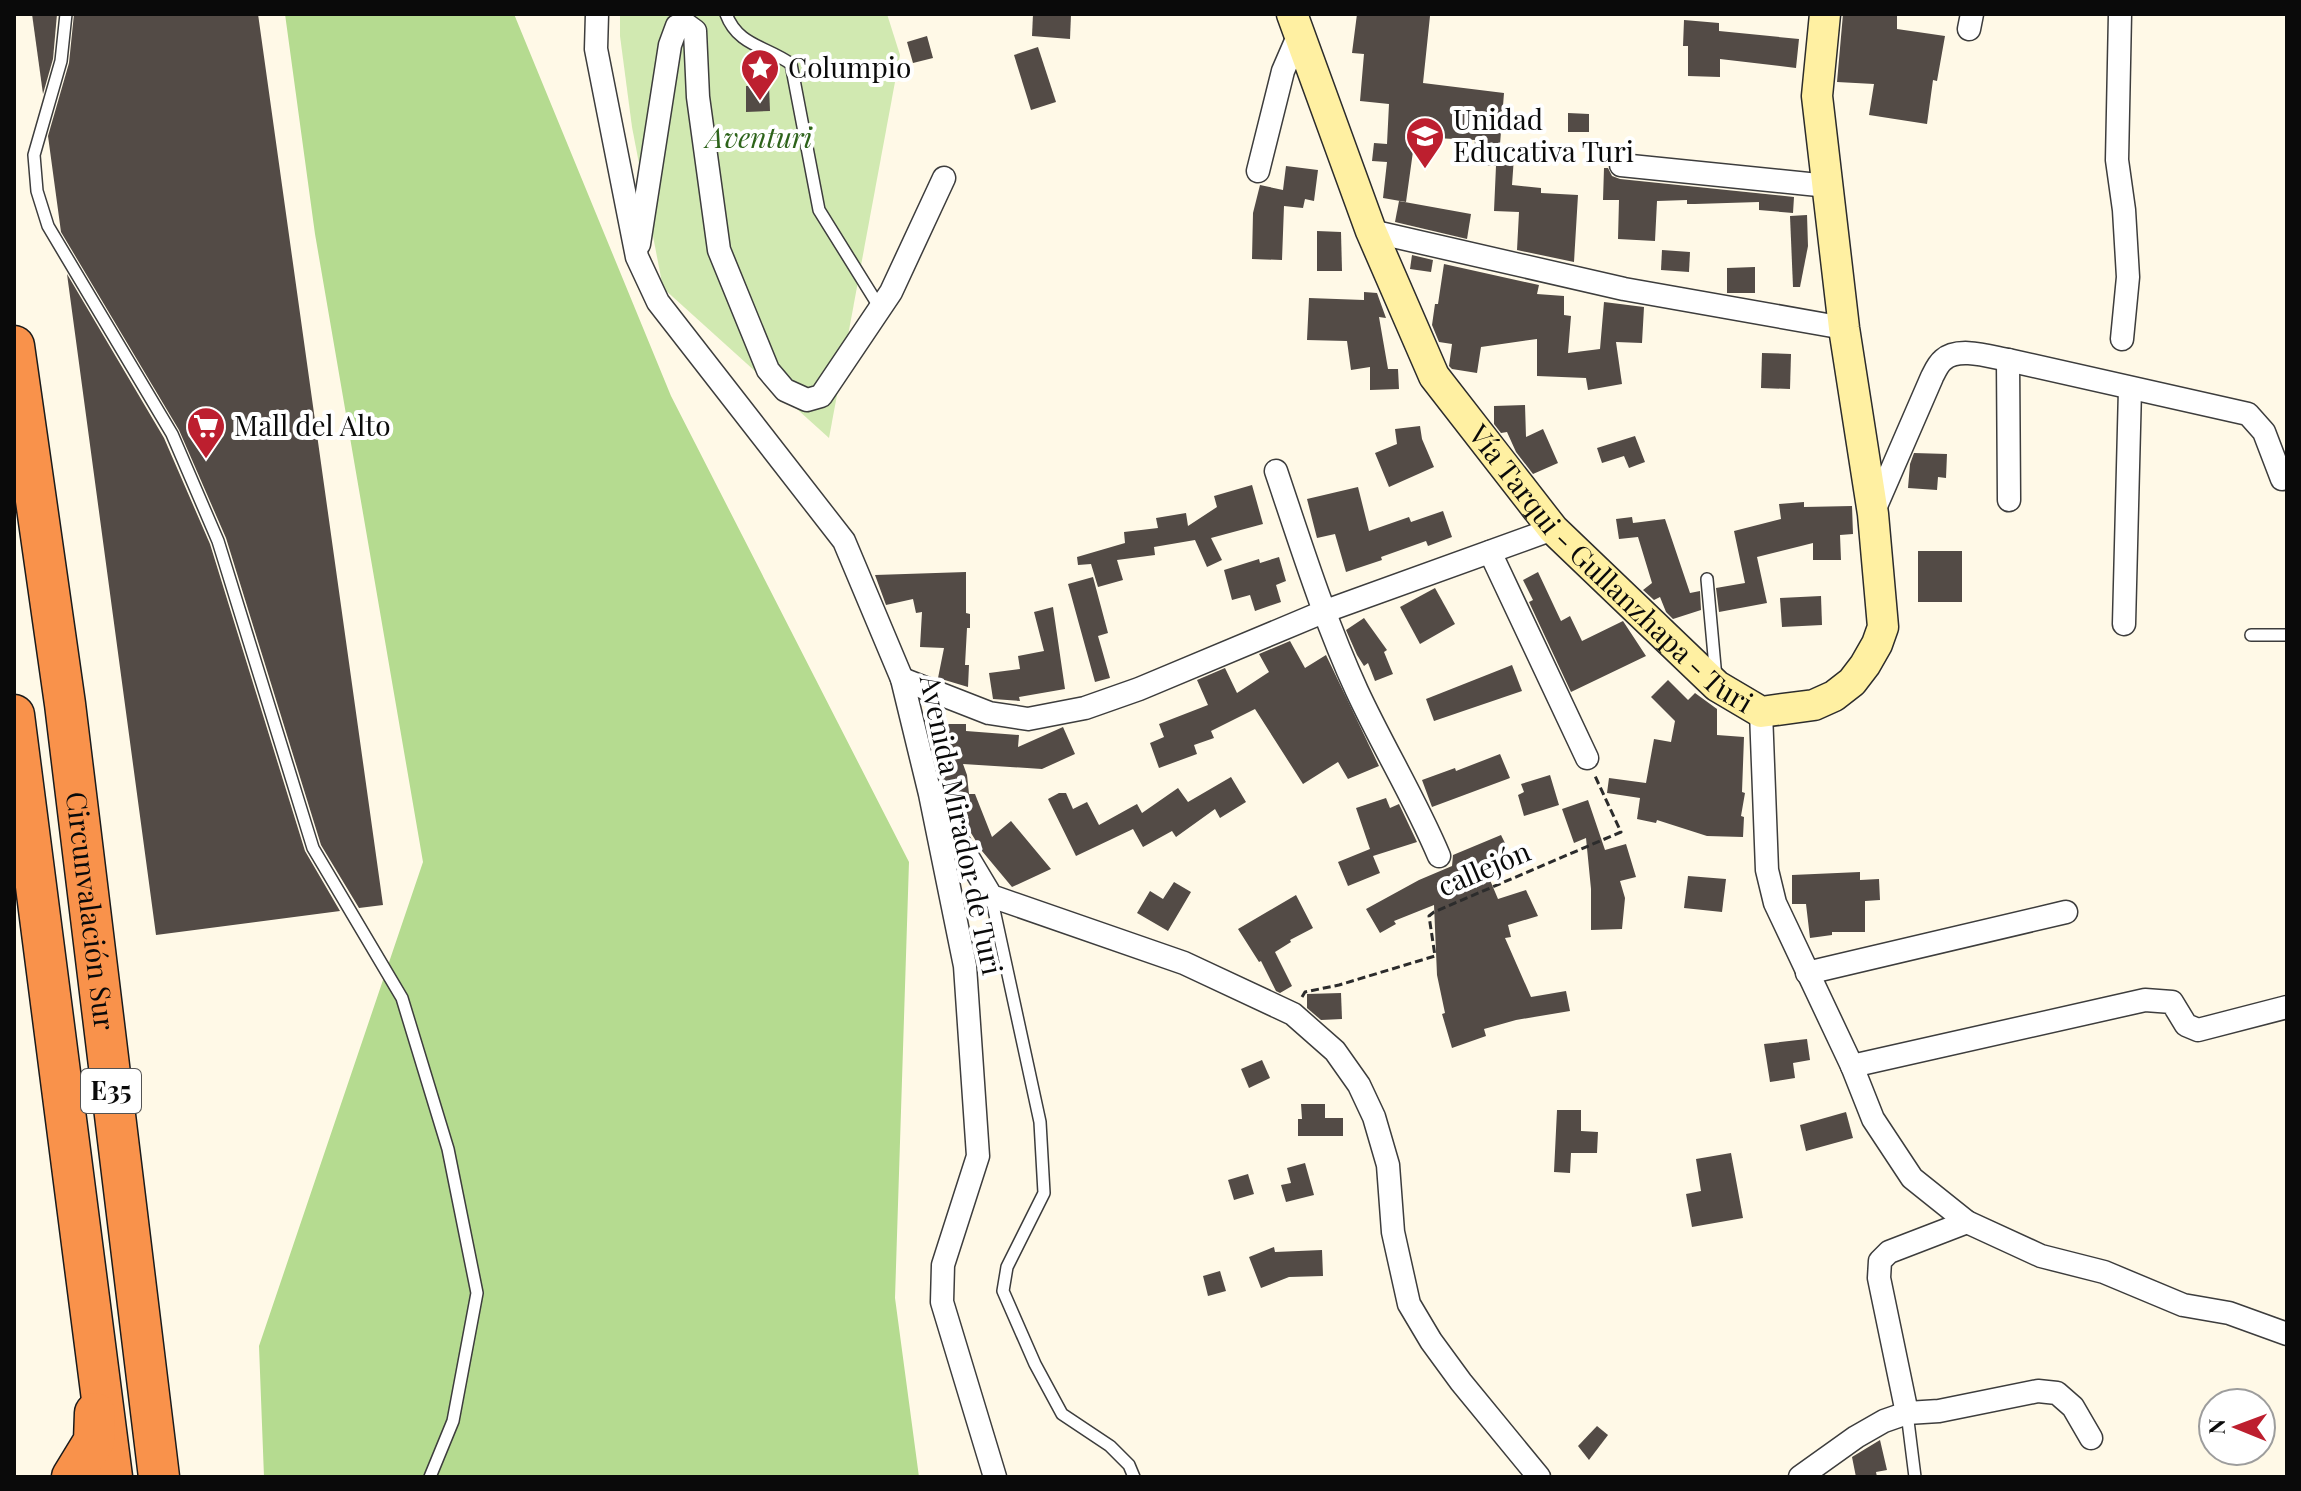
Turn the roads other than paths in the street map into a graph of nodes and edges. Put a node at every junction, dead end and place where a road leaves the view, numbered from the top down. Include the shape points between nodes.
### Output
1 (66, 14) edge
2 (597, 14) edge
3 (726, 14) edge
4 (1825, 14) edge
5 (2120, 14) edge
6 (1296, 24) edge
7 (1621, 165) dead end
8 (1258, 171) dead end
9 (944, 178) dead end
10 (1828, 186) junction
11 (1371, 231) junction
12 (637, 257) junction
13 (880, 309) junction
14 (1844, 328) junction
15 (2122, 339) dead end
16 (14, 346) edge
17 (2008, 360) junction
18 (2130, 389) junction
19 (1276, 471) dead end
20 (2282, 479) dead end
21 (2009, 500) dead end
22 (1873, 514) junction
23 (1553, 529) junction
24 (1490, 552) junction
25 (1707, 579) dead end
26 (1323, 612) junction
27 (2124, 624) dead end
28 (2251, 635) dead end
29 (2287, 635) edge
30 (902, 679) junction
31 (1717, 686) junction
32 (1761, 712) junction
33 (14, 715) edge
34 (1587, 758) road end
35 (930, 794) junction
36 (1439, 856) dead end
37 (991, 896) junction
38 (2066, 912) dead end
39 (1807, 973) junction
40 (2287, 1007) edge
41 (1852, 1066) junction
42 (1967, 1222) junction
43 (2287, 1334) edge
44 (96, 1341) junction
45 (1907, 1413) junction
46 (2091, 1438) dead end
47 (72, 1477) edge
48 (112, 1477) edge
49 (159, 1477) edge
50 (430, 1477) edge
51 (995, 1477) edge
52 (1134, 1477) edge
53 (1539, 1477) edge
54 (1800, 1477) edge
55 (1915, 1477) edge

1 - 50 lane via 61,61 34,155 37,191 48,226 172,434 218,541 313,848 402,998 448,1149 477,1293 453,1421
2 - 12 street, Avenida Mirador de Turi via 596,49
3 - 13 lane via 745,41 791,64 819,210
4 - 10 main road, Vía Tarqui - Gullanzhapa - Turi via 1817,96
5 - 15 street via 2117,160 2128,277
6 - 8 street
6 - 11 main road, Vía Tarqui - Gullanzhapa - Turi
7 - 10 street
9 - 13 street
10 - 14 main road, Vía Tarqui - Gullanzhapa - Turi
11 - 14 street via 1624,289
11 - 23 main road, Vía Tarqui - Gullanzhapa - Turi via 1434,376
12 - 13 street via 670,45 677,26 684,23 695,31 698,97 719,250 768,370 785,390 807,400 821,396
12 - 30 street, Avenida Mirador de Turi via 658,302 844,541
14 - 22 main road, Vía Tarqui - Gullanzhapa - Turi
16 - 49 highway, Circunvalación Sur / E35 via 65,704
17 - 18 street
17 - 21 street
17 - 22 street via 1952,354 1942,360
18 - 20 street via 2248,414 2264,432
18 - 27 street
19 - 26 street
22 - 32 main road, Vía Tarqui - Gullanzhapa - Turi via 1883,611 1877,644 1852,682 1834,696 1814,705
23 - 24 street
23 - 31 main road, Vía Tarqui - Gullanzhapa - Turi
24 - 26 street
24 - 34 street
25 - 31 lane
26 - 30 street via 1139,689 1085,708 1028,719 989,713
26 - 36 street
28 - 29 lane
30 - 35 street, Avenida Mirador de Turi
31 - 32 main road, Vía Tarqui - Gullanzhapa - Turi
32 - 39 street via 1767,870 1775,903
33 - 44 highway, Circunvalación Sur / E35
35 - 37 street
35 - 51 street, Avenida Mirador de Turi via 965,966 978,1156 943,1265 942,1302
37 - 52 lane via 1040,1122 1044,1193 1007,1267 1003,1291 1062,1414 1110,1446
37 - 53 street via 1184,963 1293,1014 1335,1051 1374,1117 1388,1165 1393,1232 1409,1304 1461,1382
38 - 39 street
39 - 41 street
40 - 41 street via 2198,1030 2186,1025 2172,1002 2145,1000
41 - 42 street via 1873,1119 1912,1178
42 - 43 street via 2041,1256
42 - 45 street via 1889,1252 1880,1261
44 - 47 highway via 94,1441
44 - 48 highway, Circunvalación Sur / E35
45 - 46 street via 2038,1391 2057,1393 2073,1407
45 - 54 street via 1856,1437
45 - 55 lane

